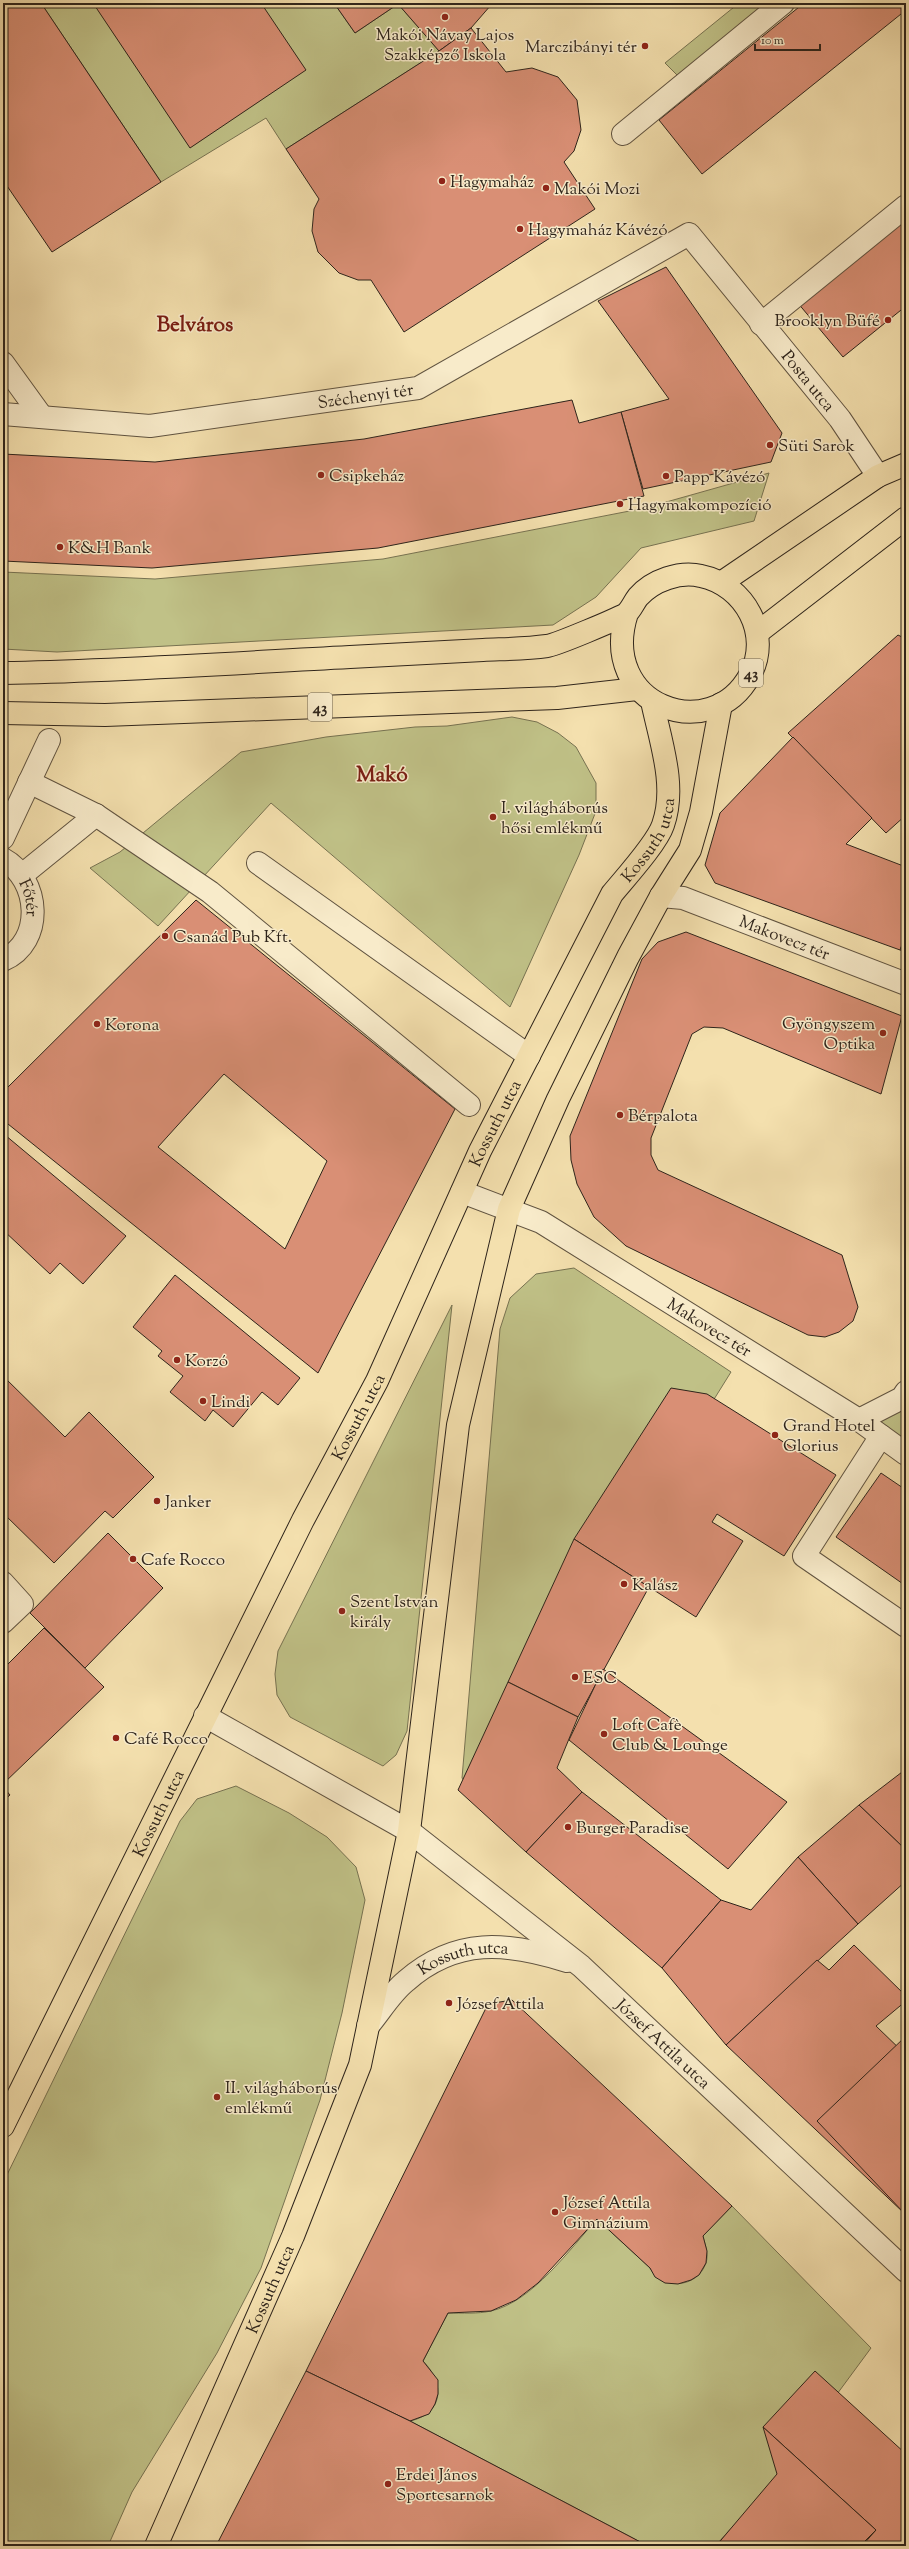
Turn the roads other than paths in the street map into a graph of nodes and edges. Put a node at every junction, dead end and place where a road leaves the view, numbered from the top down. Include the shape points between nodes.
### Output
1 (783, 3) edge
2 (623, 134) dead end
3 (906, 206) edge
4 (689, 234) joint
5 (762, 324) junction
6 (3, 363) edge
7 (3, 414) edge
8 (42, 417) junction
9 (906, 464) edge
10 (878, 476) junction
11 (906, 518) edge
12 (721, 583) junction
13 (627, 613) junction
14 (757, 633) junction
15 (3, 673) edge
16 (644, 695) junction
17 (721, 704) junction
18 (3, 712) edge
19 (49, 740) dead end
20 (29, 782) junction
21 (96, 815) junction
22 (3, 838) edge
23 (3, 859) edge
24 (258, 863) dead end
25 (22, 875) junction
26 (661, 896) junction
27 (3, 960) edge
28 (906, 984) edge
29 (529, 1056) junction
30 (469, 1105) dead end
31 (462, 1192) junction
32 (509, 1209) junction
33 (906, 1392) edge
34 (859, 1420) junction
35 (882, 1436) junction
36 (906, 1454) edge
37 (3, 1583) edge
38 (3, 1622) edge
39 (906, 1626) edge
40 (205, 1716) junction
41 (409, 1831) junction
42 (581, 1966) junction
43 (368, 2026) junction
44 (3, 2126) edge
45 (906, 2272) edge
46 (156, 2546) edge

1 - 2 street
3 - 5 street
4 - 5 street, Posta utca
4 - 8 street, Széchenyi tér via 418,388 150,426
5 - 10 street, Posta utca via 840,419
6 - 8 street
7 - 8 street, Széchenyi tér
9 - 10 main road
10 - 12 main road
11 - 14 main road
12 - 13 main road, 43 via 700,575 678,575 658,582 640,595
12 - 14 main road, 43 via 739,596 751,613
13 - 15 main road via 550,646 90,671
13 - 16 main road, 43 via 621,632 621,652 626,672
14 - 17 main road, 43 via 757,655 750,674 738,691
16 - 17 main road, 43 via 674,711 698,712
16 - 18 main road, 43 via 105,715
16 - 29 main road, Kossuth utca via 669,787 663,825 638,864 612,894
17 - 26 main road, Kossuth utca via 701,812 690,850
19 - 20 street
20 - 21 street
20 - 22 street
21 - 25 street
21 - 30 street via 210,892
23 - 25 street, Főtér
24 - 29 street
25 - 27 street, Főtér via 31,892 34,911 30,930 20,946
26 - 28 street, Makovecz tér via 683,898
26 - 32 main road, Kossuth utca via 558,1099
29 - 31 main road, Kossuth utca
31 - 32 street, Makovecz tér
31 - 40 main road, Kossuth utca via 377,1381 303,1520
32 - 34 street, Makovecz tér via 541,1222
32 - 41 main road, Kossuth utca via 458,1425
33 - 34 street via 902,1398
34 - 35 street, Makovecz tér
35 - 36 street, Makovecz tér
35 - 39 street via 804,1556
37 - 38 street via 22,1604
40 - 41 street, József Attila utca
40 - 44 main road, Kossuth utca
41 - 42 street, József Attila utca
41 - 43 main road, Kossuth utca
42 - 43 street, Kossuth utca via 532,1950 489,1945 442,1956 405,1981
42 - 45 street, József Attila utca
43 - 46 main road, Kossuth utca via 360,2066 293,2236

